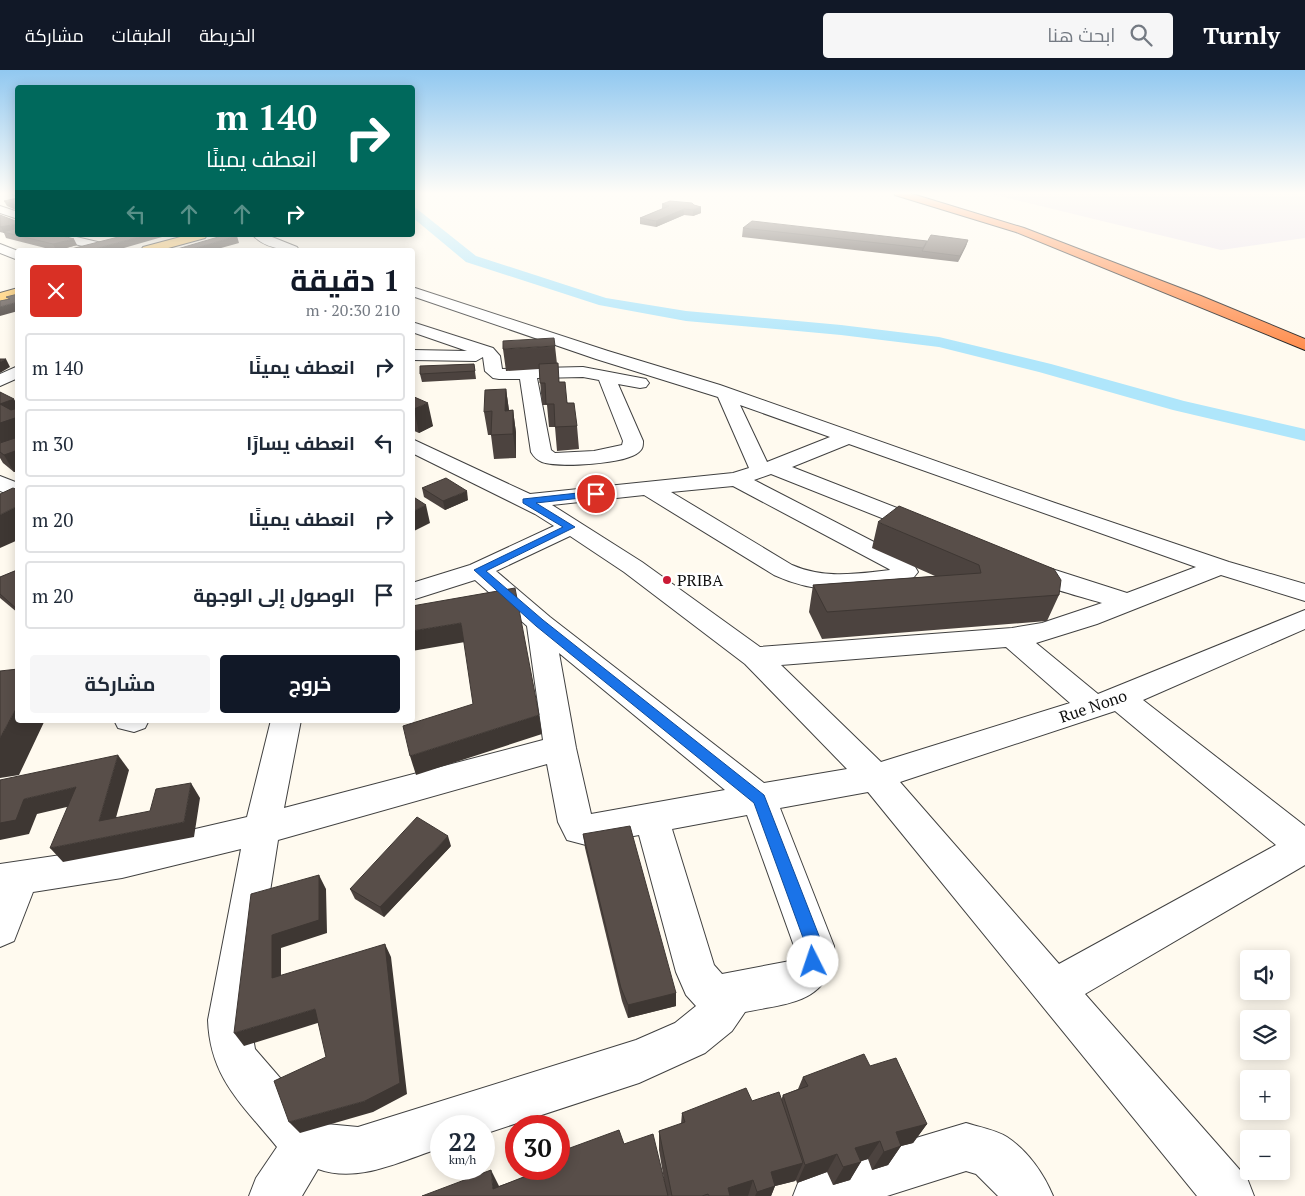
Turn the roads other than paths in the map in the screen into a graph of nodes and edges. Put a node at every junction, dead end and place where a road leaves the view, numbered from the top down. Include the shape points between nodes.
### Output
1 (1060, 246) edge
2 (1080, 246) edge
3 (0, 248) edge
4 (15, 255) edge
5 (15, 256) edge
6 (0, 260) edge
7 (15, 287) edge
8 (0, 292) edge
9 (15, 293) edge
10 (415, 293) edge
11 (0, 297) edge
12 (415, 328) edge
13 (433, 334) junction
14 (1305, 336) edge
15 (415, 341) edge
16 (1305, 345) edge
17 (415, 356) edge
18 (492, 356) junction
19 (528, 374) junction
20 (15, 376) edge
21 (606, 376) junction
22 (8, 388) edge
23 (720, 391) junction
24 (848, 437) junction
25 (415, 446) edge
26 (767, 470) junction
27 (736, 479) junction
28 (0, 482) edge
29 (648, 488) junction
30 (527, 501) junction
31 (15, 503) edge
32 (570, 527) junction
33 (944, 534) edge
34 (1012, 562) edge
35 (1220, 567) junction
36 (479, 570) junction
37 (1046, 577) junction
38 (415, 591) edge
39 (1305, 593) edge
40 (1128, 602) junction
41 (1087, 618) junction
42 (1303, 622) edge
43 (540, 623) junction
44 (1012, 637) junction
45 (755, 657) junction
46 (1106, 702) junction
47 (286, 723) edge
48 (560, 748) junction
49 (875, 778) junction
50 (759, 799) junction
51 (652, 819) junction
52 (262, 829) junction
53 (1305, 847) edge
54 (10, 880) edge
55 (0, 928) edge
56 (1054, 989) junction
57 (732, 994) junction
58 (308, 1141) junction
59 (274, 1196) edge
60 (818, 1196) edge
61 (1028, 1196) edge
62 (1229, 1196) edge

1 - 16 highway
2 - 14 highway
3 - 4 street
5 - 6 street
7 - 8 main road
9 - 11 main road
10 - 23 street
12 - 13 street
13 - 15 street
13 - 18 street
17 - 18 street
18 - 19 street via 496,373
19 - 21 street via 577,372
19 - 21 street via 541,452 557,460 616,455 632,448 633,441
20 - 22 street
21 - 23 street via 689,393
23 - 24 street
23 - 26 street
24 - 26 street
24 - 35 street
25 - 30 street
26 - 27 street
26 - 33 street
27 - 29 street
27 - 29 street via 898,564 905,572 896,578 847,582 805,580
28 - 31 street
29 - 30 street
30 - 32 street
32 - 36 street
32 - 45 street via 633,567
34 - 37 street
35 - 39 street
35 - 40 street
36 - 38 street
36 - 43 street
37 - 40 street
37 - 41 street
40 - 41 street
41 - 44 street via 1045,632
42 - 46 street, Rue Nono
43 - 48 street
43 - 50 street
44 - 45 street
44 - 46 street
45 - 49 street
46 - 49 street, Rue Nono
46 - 53 street
47 - 52 street
48 - 51 street, Rue Nono via 579,829
48 - 52 street
49 - 50 street, Rue Nono
49 - 56 street
50 - 51 street, Rue Nono
50 - 57 street via 815,954 810,969 798,980
51 - 57 street via 699,979 717,994
52 - 54 street via 122,862
52 - 58 street via 230,1020 232,1052 239,1065 297,1134
53 - 56 street
54 - 55 street
56 - 62 street
57 - 58 street via 717,1016 690,1038 638,1061 358,1151 329,1150
58 - 59 street
60 - 61 street via 966,1147 990,1154

